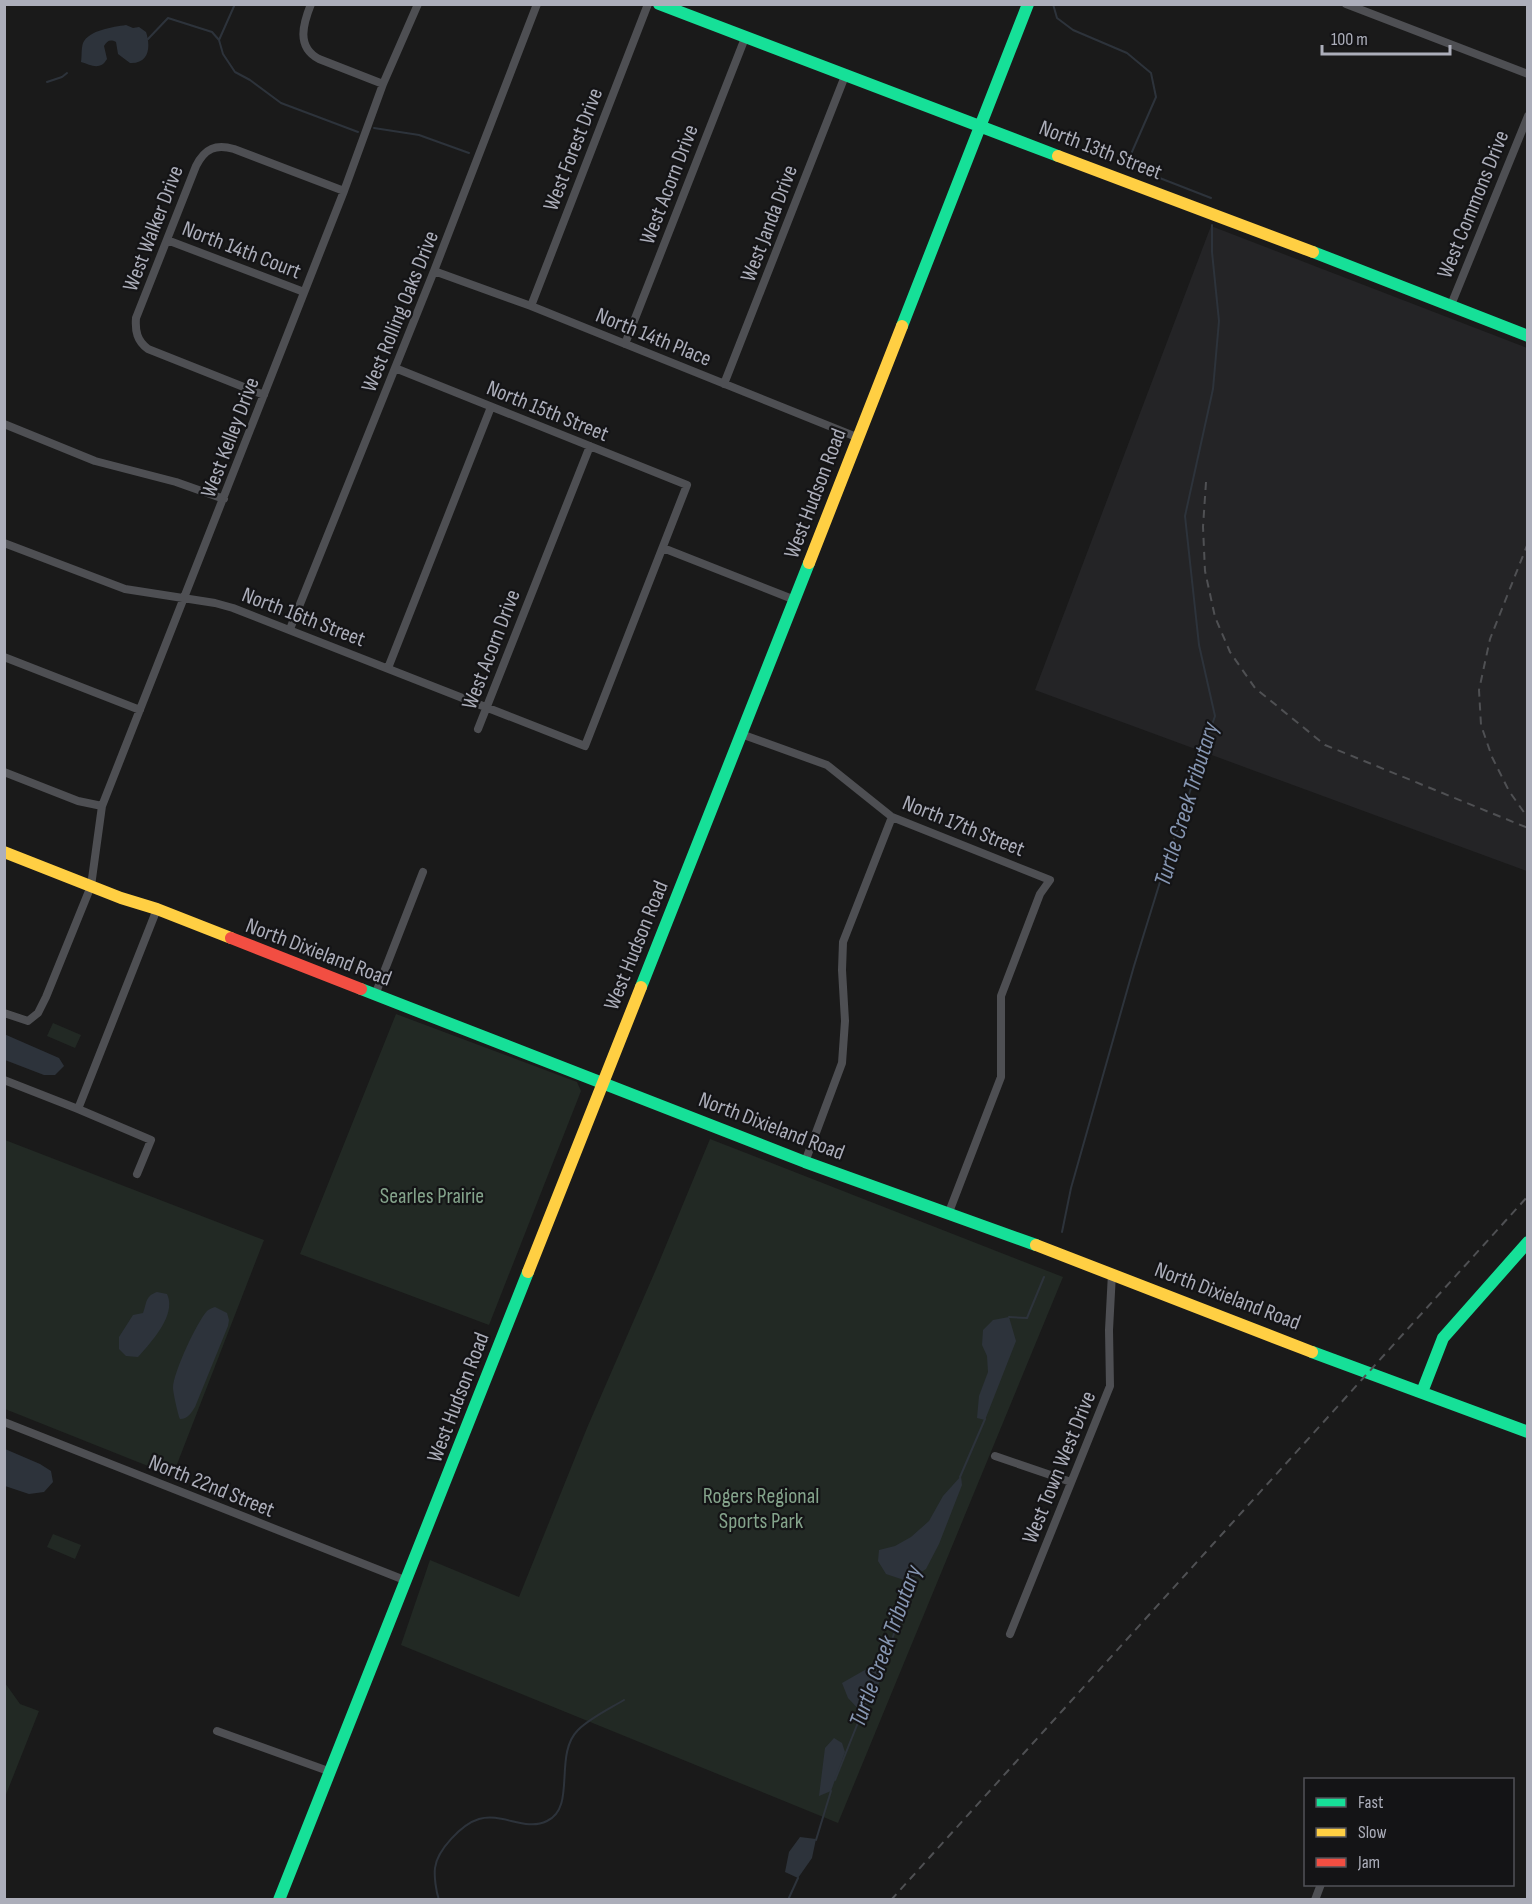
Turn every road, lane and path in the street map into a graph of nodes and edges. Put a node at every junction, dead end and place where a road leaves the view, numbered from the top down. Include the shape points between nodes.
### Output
1 (311, 4) edge
2 (418, 4) edge
3 (537, 4) edge
4 (648, 4) edge
5 (659, 4) edge
6 (1028, 4) edge
7 (1346, 4) edge
8 (745, 38) junction
9 (1527, 74) edge
10 (844, 76) junction
11 (382, 84) junction
12 (1527, 116) edge
13 (981, 126) junction
14 (344, 191) junction
15 (167, 240) junction
16 (434, 271) junction
17 (304, 292) junction
18 (1451, 305) junction
19 (531, 306) junction
20 (1527, 336) edge
21 (625, 344) junction
22 (395, 368) junction
23 (724, 384) junction
24 (264, 395) junction
25 (491, 407) junction
26 (4, 424) edge
27 (859, 438) junction
28 (590, 446) junction
29 (224, 499) junction
30 (4, 543) edge
31 (663, 548) junction
32 (184, 599) junction
33 (795, 600) junction
34 (290, 629) junction
35 (4, 657) edge
36 (388, 668) junction
37 (486, 708) junction
38 (140, 710) junction
39 (478, 729) dead end
40 (741, 734) junction
41 (4, 772) edge
42 (102, 807) junction
43 (892, 817) junction
44 (4, 852) edge
45 (423, 872) dead end
46 (90, 886) junction
47 (157, 909) junction
48 (375, 995) junction
49 (4, 1013) edge
50 (4, 1080) edge
51 (603, 1082) junction
52 (78, 1108) junction
53 (805, 1162) junction
54 (137, 1174) dead end
55 (949, 1212) junction
56 (1527, 1242) edge
57 (1112, 1273) junction
58 (1422, 1392) junction
59 (4, 1422) edge
60 (1527, 1432) edge
61 (995, 1456) dead end
62 (1071, 1482) junction
63 (407, 1581) junction
64 (1010, 1634) dead end
65 (217, 1731) dead end
66 (331, 1772) junction
67 (279, 1899) edge

1 - 11 street via 303,29 311,53
2 - 11 street, West Kelley Drive
3 - 16 street, West Rolling Oaks Drive
4 - 19 street, West Forest Drive
5 - 8 main road, North 13th Street
6 - 13 main road, West Hudson Road
7 - 9 street
8 - 10 main road, North 13th Street
8 - 21 street, West Acorn Drive
10 - 13 main road, North 13th Street
10 - 23 street, West Janda Drive
11 - 14 street, West Kelley Drive
12 - 18 street, West Commons Drive
13 - 18 main road, North 13th Street
13 - 27 main road, West Hudson Road
14 - 15 street, West Walker Drive via 234,149 213,147 196,166
14 - 17 street, West Kelley Drive
15 - 17 street, North 14th Court
15 - 24 street, West Walker Drive via 136,318 141,341 148,349
16 - 19 street, North 14th Place
16 - 22 street, West Rolling Oaks Drive
17 - 24 street, West Kelley Drive
18 - 20 main road, North 13th Street
19 - 21 street, North 14th Place
21 - 23 street, North 14th Place
22 - 25 street, North 15th Street
22 - 34 street, West Rolling Oaks Drive
23 - 27 street, North 14th Place
24 - 29 street, West Kelley Drive
25 - 28 street, North 15th Street
25 - 36 street
26 - 29 street via 95,461
27 - 33 main road, West Hudson Road
28 - 31 street, North 15th Street via 687,485
28 - 37 street, West Acorn Drive
29 - 32 street, West Kelley Drive
30 - 32 street, North 16th Street via 107,584
31 - 33 street
31 - 37 street, North 16th Street via 585,746
32 - 34 street, North 16th Street via 224,605
32 - 38 street, West Kelley Drive
33 - 40 main road, West Hudson Road
34 - 36 street, North 16th Street
35 - 38 street
36 - 37 street, North 16th Street
37 - 39 street, West Acorn Drive
38 - 42 street, West Kelley Drive
40 - 43 street, North 17th Street via 827,765
40 - 51 main road, West Hudson Road
41 - 42 street
42 - 46 street, West Kelley Drive
43 - 53 street via 843,942 843,1063
43 - 55 street, North 17th Street via 1050,880 1040,894 1001,996 1001,1077
44 - 46 main road, North Dixieland Road
45 - 48 street
46 - 47 main road, North Dixieland Road
46 - 49 street, West Kelley Drive via 38,1013 24,1021
47 - 48 main road, North Dixieland Road
47 - 52 street
48 - 51 main road, North Dixieland Road
50 - 52 street
51 - 53 main road, North Dixieland Road
51 - 63 main road, West Hudson Road
52 - 54 street via 151,1140
53 - 55 main road, North Dixieland Road
55 - 57 main road, North Dixieland Road
56 - 58 main road via 1443,1338
57 - 58 main road, North Dixieland Road
57 - 62 street, West Town West Drive via 1110,1386
58 - 60 main road, North Dixieland Road
59 - 63 street, North 22nd Street
61 - 62 street
62 - 64 street, West Town West Drive
63 - 66 main road, West Hudson Road
65 - 66 street
66 - 67 main road, West Hudson Road

